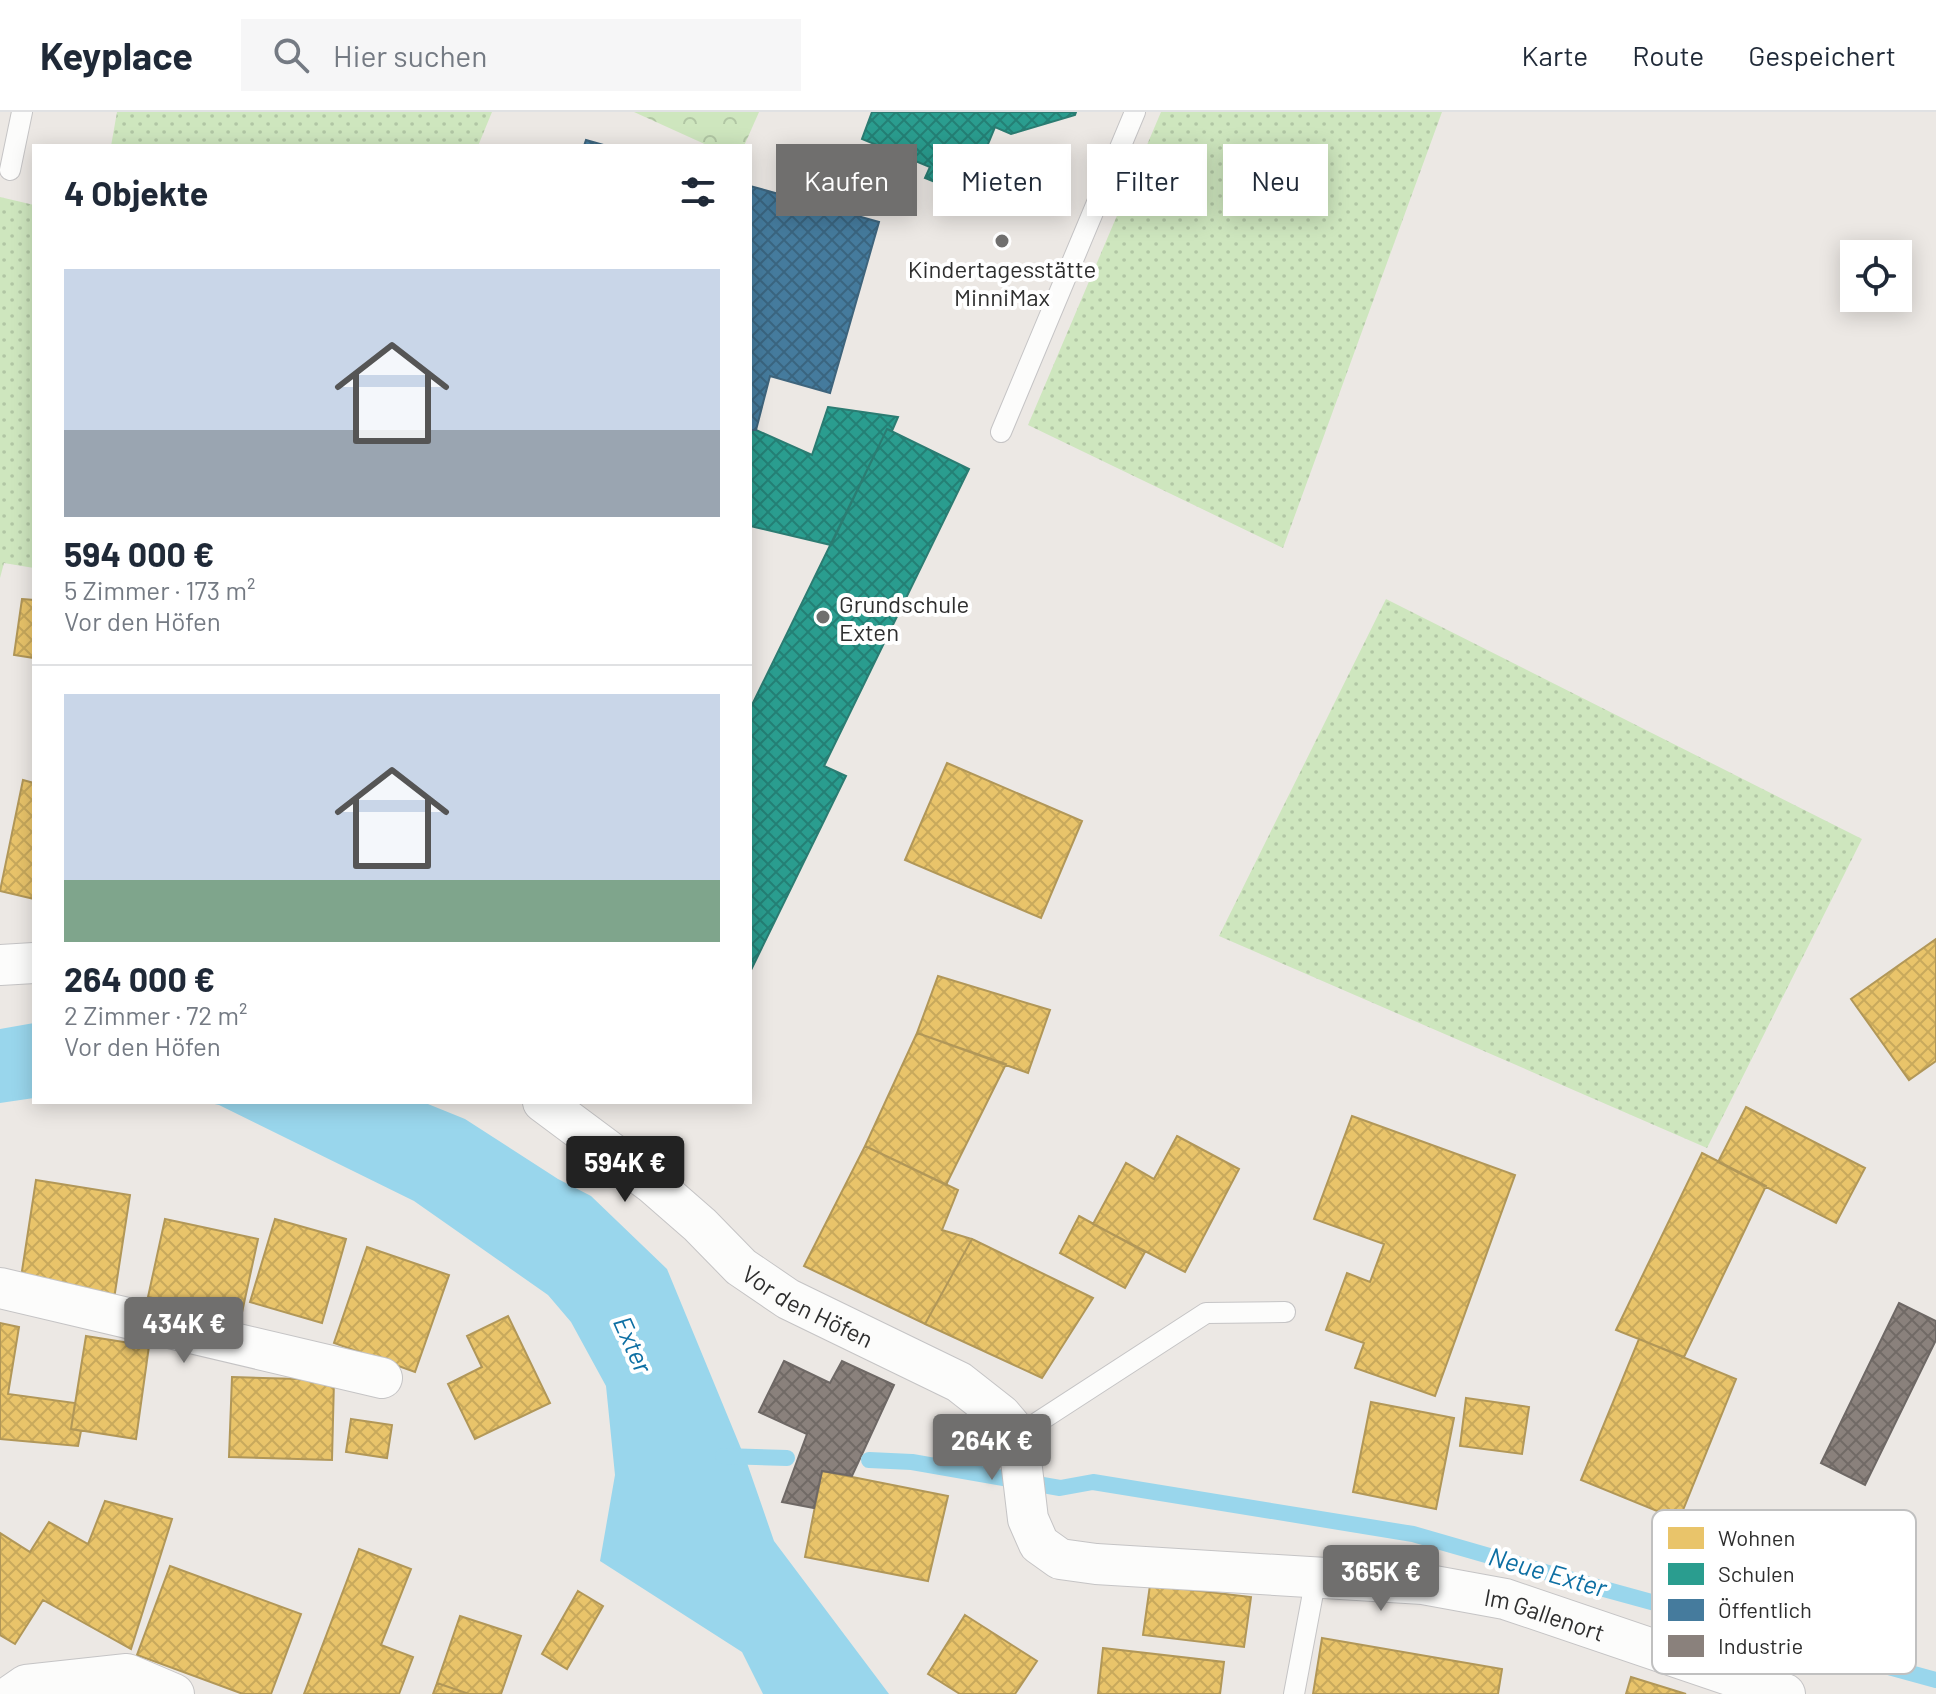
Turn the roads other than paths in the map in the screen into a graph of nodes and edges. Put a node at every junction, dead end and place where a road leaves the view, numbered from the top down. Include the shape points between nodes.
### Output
1 (22, 112) edge
2 (1135, 112) edge
3 (10, 170) dead end
4 (1001, 432) dead end
5 (32, 963) edge
6 (0, 965) edge
7 (546, 1104) edge
8 (0, 1288) edge
9 (1285, 1312) dead end
10 (382, 1378) dead end
11 (1020, 1446) junction
12 (1316, 1577) junction
13 (1652, 1649) edge
14 (1726, 1674) edge
15 (13, 1694) edge
16 (174, 1694) edge
17 (1294, 1694) edge
18 (1785, 1694) edge

1 - 3 lane
2 - 4 lane
5 - 6 street
7 - 11 street, Vor den Höfen via 653,1184 741,1267 788,1299 959,1382 1001,1415
8 - 10 street
9 - 11 lane via 1206,1313
11 - 12 street, Im Gallenort via 1027,1512 1039,1544 1060,1559
12 - 13 street, Im Gallenort via 1423,1584 1505,1599
12 - 17 lane
14 - 18 street, Im Gallenort
15 - 16 street via 26,1685 127,1674

